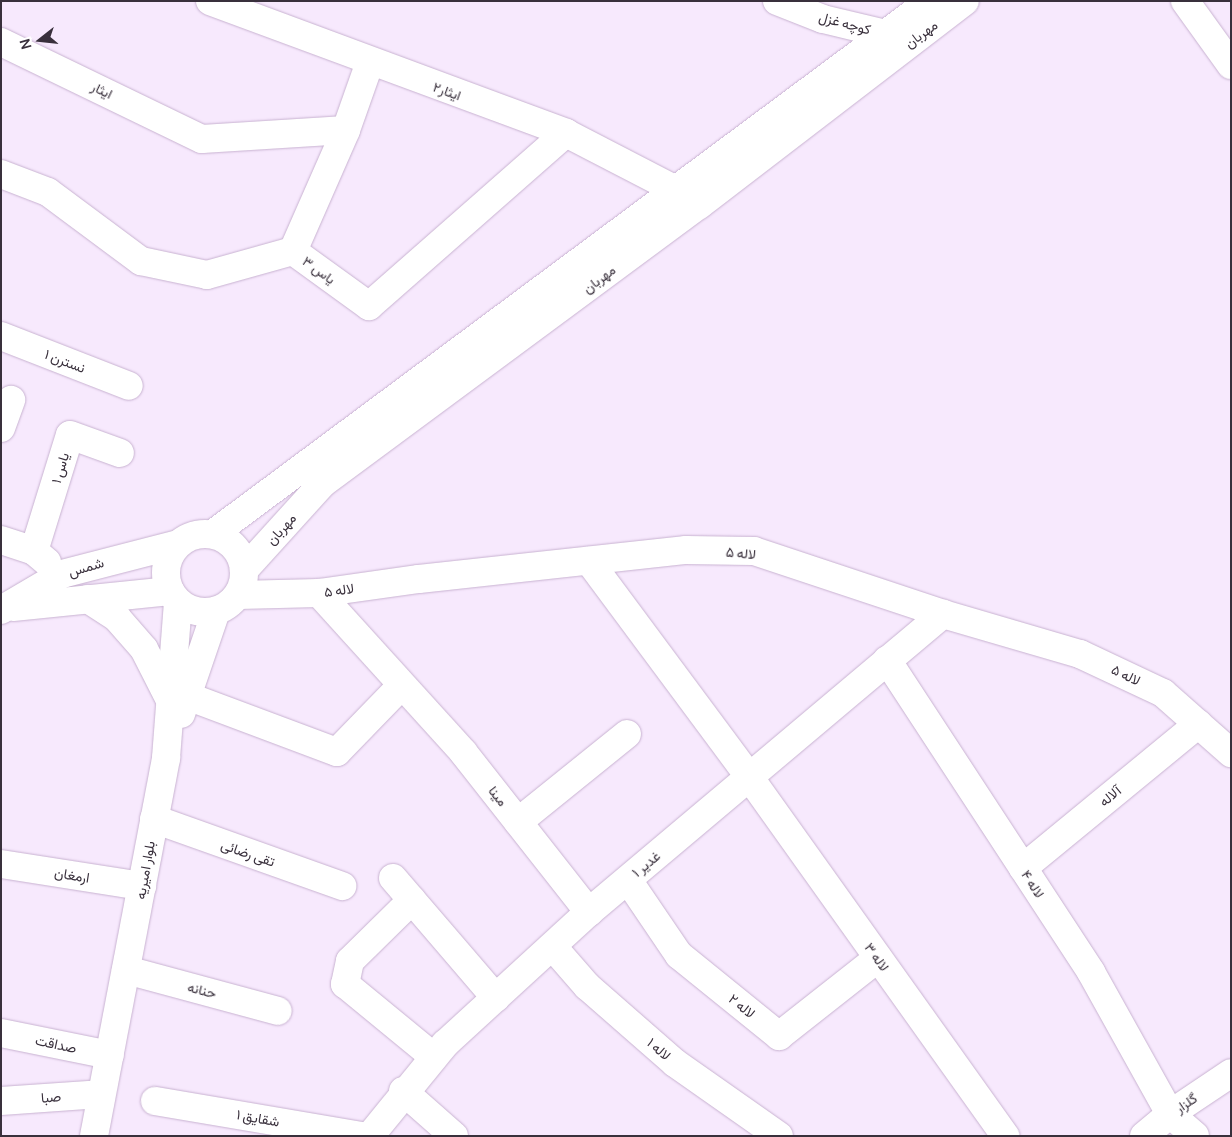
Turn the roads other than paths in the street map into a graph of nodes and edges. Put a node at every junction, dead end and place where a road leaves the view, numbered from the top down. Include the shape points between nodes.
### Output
1 (210, 1) edge
2 (777, 1) edge
3 (930, 1) edge
4 (965, 1) edge
5 (1185, 1) edge
6 (886, 34) junction
7 (1, 42) edge
8 (370, 62) junction
9 (1231, 66) edge
10 (783, 124) junction
11 (346, 130) junction
12 (566, 133) junction
13 (1, 174) edge
14 (678, 191) junction
15 (293, 251) junction
16 (1, 336) edge
17 (129, 386) dead end
18 (11, 400) dead end
19 (1, 428) edge
20 (120, 454) dead end
21 (213, 534) junction
22 (1, 540) edge
23 (178, 544) junction
24 (34, 551) junction
25 (589, 561) junction
26 (62, 574) junction
27 (241, 582) junction
28 (319, 593) junction
29 (174, 597) junction
30 (88, 599) junction
31 (5, 608) edge
32 (216, 611) junction
33 (943, 614) junction
34 (887, 660) junction
35 (402, 685) junction
36 (179, 698) junction
37 (1198, 724) junction
38 (627, 734) dead end
39 (1231, 753) edge
40 (750, 778) junction
41 (154, 820) junction
42 (518, 822) junction
43 (1, 864) edge
44 (1023, 868) junction
45 (393, 878) dead end
46 (628, 880) junction
47 (142, 886) junction
48 (342, 886) dead end
49 (412, 900) junction
50 (589, 912) junction
51 (553, 947) junction
52 (878, 958) junction
53 (126, 970) junction
54 (496, 998) junction
55 (278, 1011) dead end
56 (1, 1033) edge
57 (110, 1055) junction
58 (434, 1057) junction
59 (1231, 1073) edge
60 (403, 1091) junction
61 (100, 1094) junction
62 (1, 1101) edge
63 (155, 1101) dead end
64 (1170, 1114) junction
65 (94, 1136) edge
66 (361, 1136) edge
67 (370, 1136) edge
68 (454, 1136) edge
69 (779, 1136) edge
70 (1004, 1136) edge
71 (1144, 1136) edge
72 (1195, 1136) edge

1 - 8 street, ایثار۲
2 - 6 street, کوچه غزل via 823,18
3 - 6 street, مهربان
4 - 10 street, مهربان
5 - 9 street
6 - 10 street, مهربان
7 - 11 street, ایثار via 202,139
8 - 11 street
8 - 12 street, ایثار۲
10 - 14 street, مهربان
10 - 27 street, مهربان via 699,205 323,483
11 - 15 street
12 - 14 street, ایثار۲
12 - 15 street, یاس ۳ via 369,306
13 - 15 street, یاس ۳ via 48,192 141,260 207,275
14 - 21 street, مهربان
16 - 17 street, نسترن ۱
18 - 19 street
20 - 24 street, یاس ۱ via 70,436
21 - 23 street via 188,537
21 - 27 street via 235,547
22 - 24 street
23 - 26 street, شمس
23 - 29 street via 166,566
24 - 26 street
25 - 28 street, لاله ۵
25 - 33 street, لاله ۵ via 686,550 754,551
25 - 40 street, لاله ۳
26 - 31 street, شمس
27 - 28 street, لاله ۵
27 - 32 street
28 - 35 street, مینا
29 - 30 street
29 - 32 street via 203,612
29 - 36 street
30 - 31 street
30 - 36 street via 117,618
32 - 36 street
33 - 34 street, غدیر ۱
33 - 37 street, لاله ۵ via 1089,657 1163,693
34 - 40 street, غدیر ۱
34 - 44 street, لاله ۴
35 - 36 street via 336,752
35 - 42 street, مینا via 463,752
36 - 41 street, بلوار امیریه
37 - 39 street, لاله ۵
37 - 44 street, آلاله
38 - 42 street
40 - 46 street, غدیر ۱
40 - 52 street, لاله ۳
41 - 47 street, بلوار امیریه
41 - 48 street, تقی رضائی
42 - 50 street, مینا
43 - 47 street, ارمغان
44 - 64 street, لاله ۴ via 1091,972
45 - 49 street
46 - 50 street, غدیر ۱
46 - 52 street, لاله ۲ via 679,955 779,1036
47 - 53 street, بلوار امیریه
49 - 54 street
49 - 58 street via 350,961 345,984
50 - 51 street, غدیر ۱
51 - 54 street, غدیر ۱
51 - 69 street, لاله ۱ via 586,986 675,1063
52 - 70 street, لاله ۳
53 - 55 street, حنانه
53 - 57 street, بلوار امیریه
54 - 58 street, غدیر ۱
56 - 57 street, صداقت
57 - 61 street, بلوار امیریه
58 - 60 street, غدیر ۱
59 - 64 street, گلزار
60 - 67 street, غدیر ۱
60 - 68 street
61 - 62 street, صبا
61 - 65 street, بلوار امیریه
63 - 66 street, شقایق ۱
64 - 71 street, گلزار
64 - 72 street, لاله ۴

